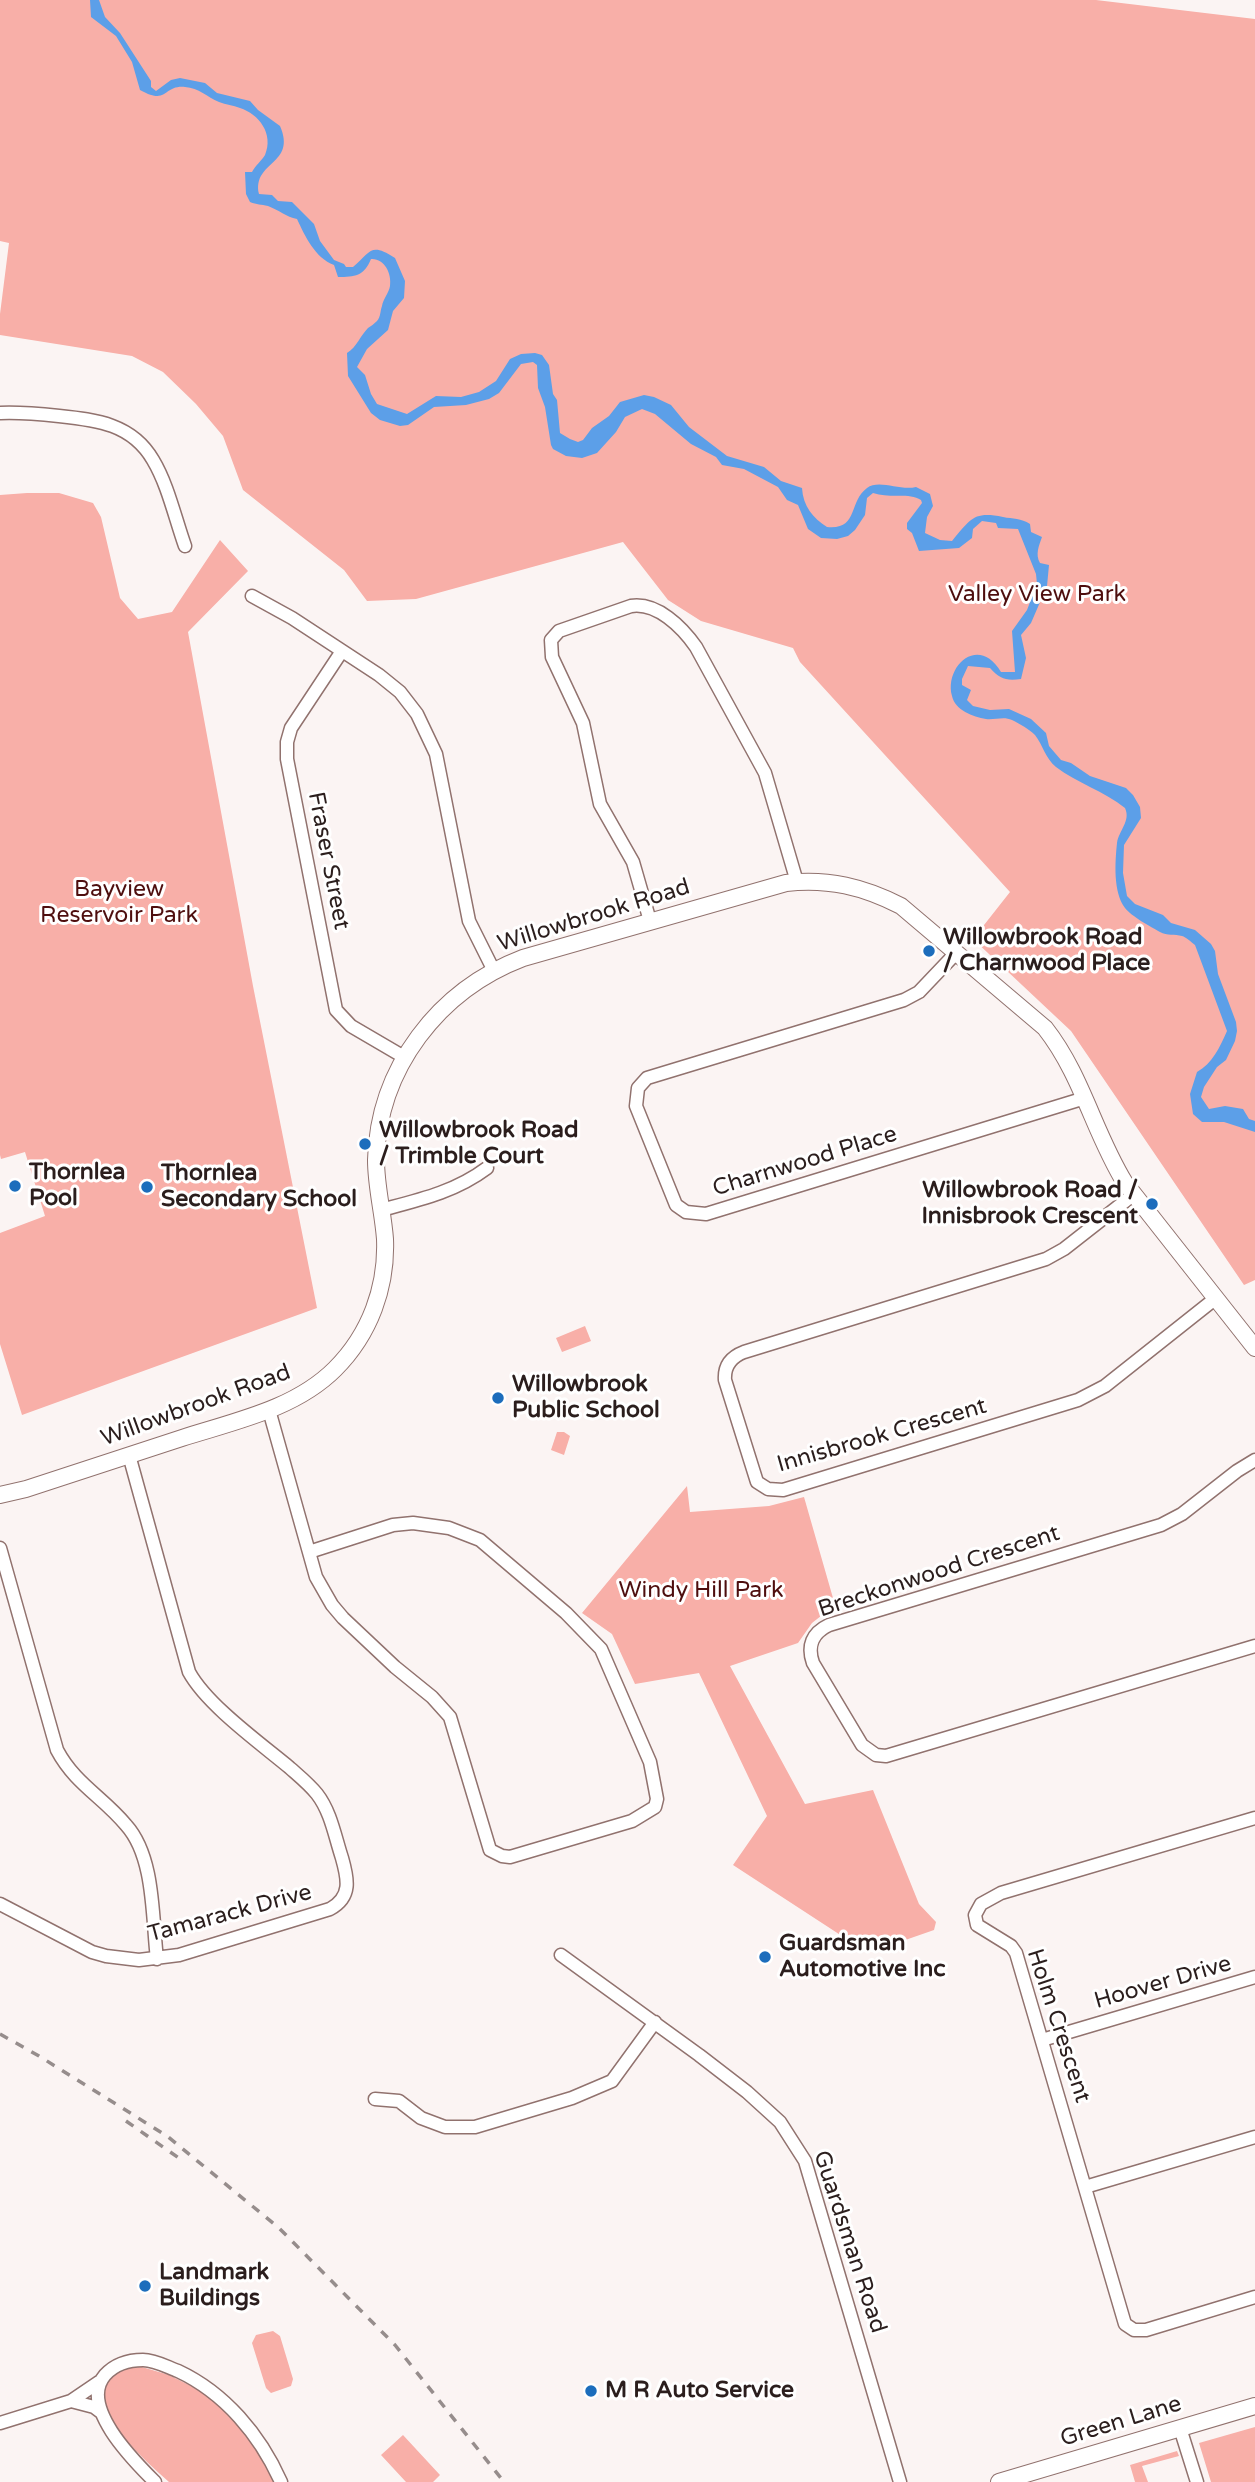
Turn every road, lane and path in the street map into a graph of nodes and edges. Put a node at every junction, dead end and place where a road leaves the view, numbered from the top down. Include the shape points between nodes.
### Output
1 (0, 413) edge
2 (185, 546) dead end
3 (252, 596) dead end
4 (342, 651) junction
5 (797, 882) junction
6 (650, 921) junction
7 (957, 952) junction
8 (494, 971) junction
9 (404, 1057) junction
10 (1085, 1098) junction
11 (487, 1168) dead end
12 (1133, 1195) junction
13 (381, 1210) junction
14 (1216, 1298) junction
15 (1255, 1348) edge
16 (270, 1410) junction
17 (129, 1455) junction
18 (1255, 1460) edge
19 (0, 1495) edge
20 (0, 1548) edge
21 (309, 1552) junction
22 (4, 1576) edge
23 (1255, 1646) edge
24 (1255, 1818) edge
25 (0, 1904) edge
26 (561, 1955) dead end
27 (157, 1959) junction
28 (1255, 1978) edge
29 (655, 2022) junction
30 (1042, 2040) junction
31 (375, 2099) dead end
32 (1255, 2137) edge
33 (1086, 2187) junction
34 (1255, 2297) edge
35 (99, 2382) junction
36 (71, 2401) junction
37 (1255, 2406) edge
38 (102, 2413) junction
39 (0, 2423) edge
40 (1180, 2428) junction
41 (155, 2482) edge
42 (281, 2482) edge
43 (900, 2482) edge
44 (999, 2482) edge
45 (1197, 2482) edge

1 - 2 street via 92,420 134,437 154,462
3 - 4 street
4 - 8 street via 400,692 425,727 438,761 469,921
4 - 9 street, Fraser Street via 291,728 287,759 337,1010 351,1026
5 - 6 street, Willowbrook Road
5 - 6 street via 767,776 696,647 655,609 631,606 559,631 550,648 584,728 600,804 633,862
5 - 7 street, Willowbrook Road via 837,883 877,894 901,906
6 - 8 street, Willowbrook Road
7 - 10 street, Willowbrook Road via 1045,1028
7 - 10 street, Charnwood Place via 919,992 904,1000 647,1078 638,1088 636,1106 676,1205 686,1212 706,1214
8 - 9 street, Willowbrook Road via 446,1004
9 - 13 street, Willowbrook Road via 380,1124 377,1180
10 - 12 street, Willowbrook Road via 1116,1170
11 - 13 street via 438,1195
12 - 14 street, Willowbrook Road
12 - 14 street, Innisbrook Crescent via 1046,1259 734,1357 724,1380 757,1482 783,1490 1078,1400 1105,1386
13 - 16 street, Willowbrook Road via 385,1238 382,1278 364,1331 322,1381
14 - 15 street, Willowbrook Road
16 - 17 street, Willowbrook Road
16 - 21 street
17 - 19 street, Willowbrook Road
17 - 27 street, Tamarack Drive via 189,1672 206,1696 315,1791 329,1818 348,1881 343,1900 330,1909
18 - 23 street, Breckonwood Crescent via 1172,1520 829,1625 816,1633 810,1652 858,1740 871,1753 886,1756
20 - 22 street
21 - 21 street via 316,1577 332,1605 450,1717 490,1850 510,1857 632,1821 656,1807 650,1762 601,1649 480,1540 449,1528 413,1522
22 - 27 street via 57,1751 74,1777 127,1825 142,1849
24 - 30 street, Holm Crescent via 1002,1893 981,1904 975,1915 977,1925 1016,1953
25 - 27 street, Tamarack Drive via 92,1952 124,1959
26 - 29 street, Guardsman Road
28 - 30 street, Hoover Drive
29 - 31 street via 612,2081 475,2127 445,2127 421,2118 399,2101
29 - 43 street, Guardsman Road via 769,2111 805,2161
30 - 33 street, Holm Crescent
32 - 33 street
33 - 34 street, Holm Crescent via 1125,2323 1134,2330
35 - 36 street
35 - 38 street
35 - 42 street via 117,2364 144,2360 201,2381 252,2431
36 - 38 street
36 - 39 street
37 - 40 street, Green Lane
38 - 41 street via 121,2446
40 - 44 street, Green Lane
40 - 45 street

